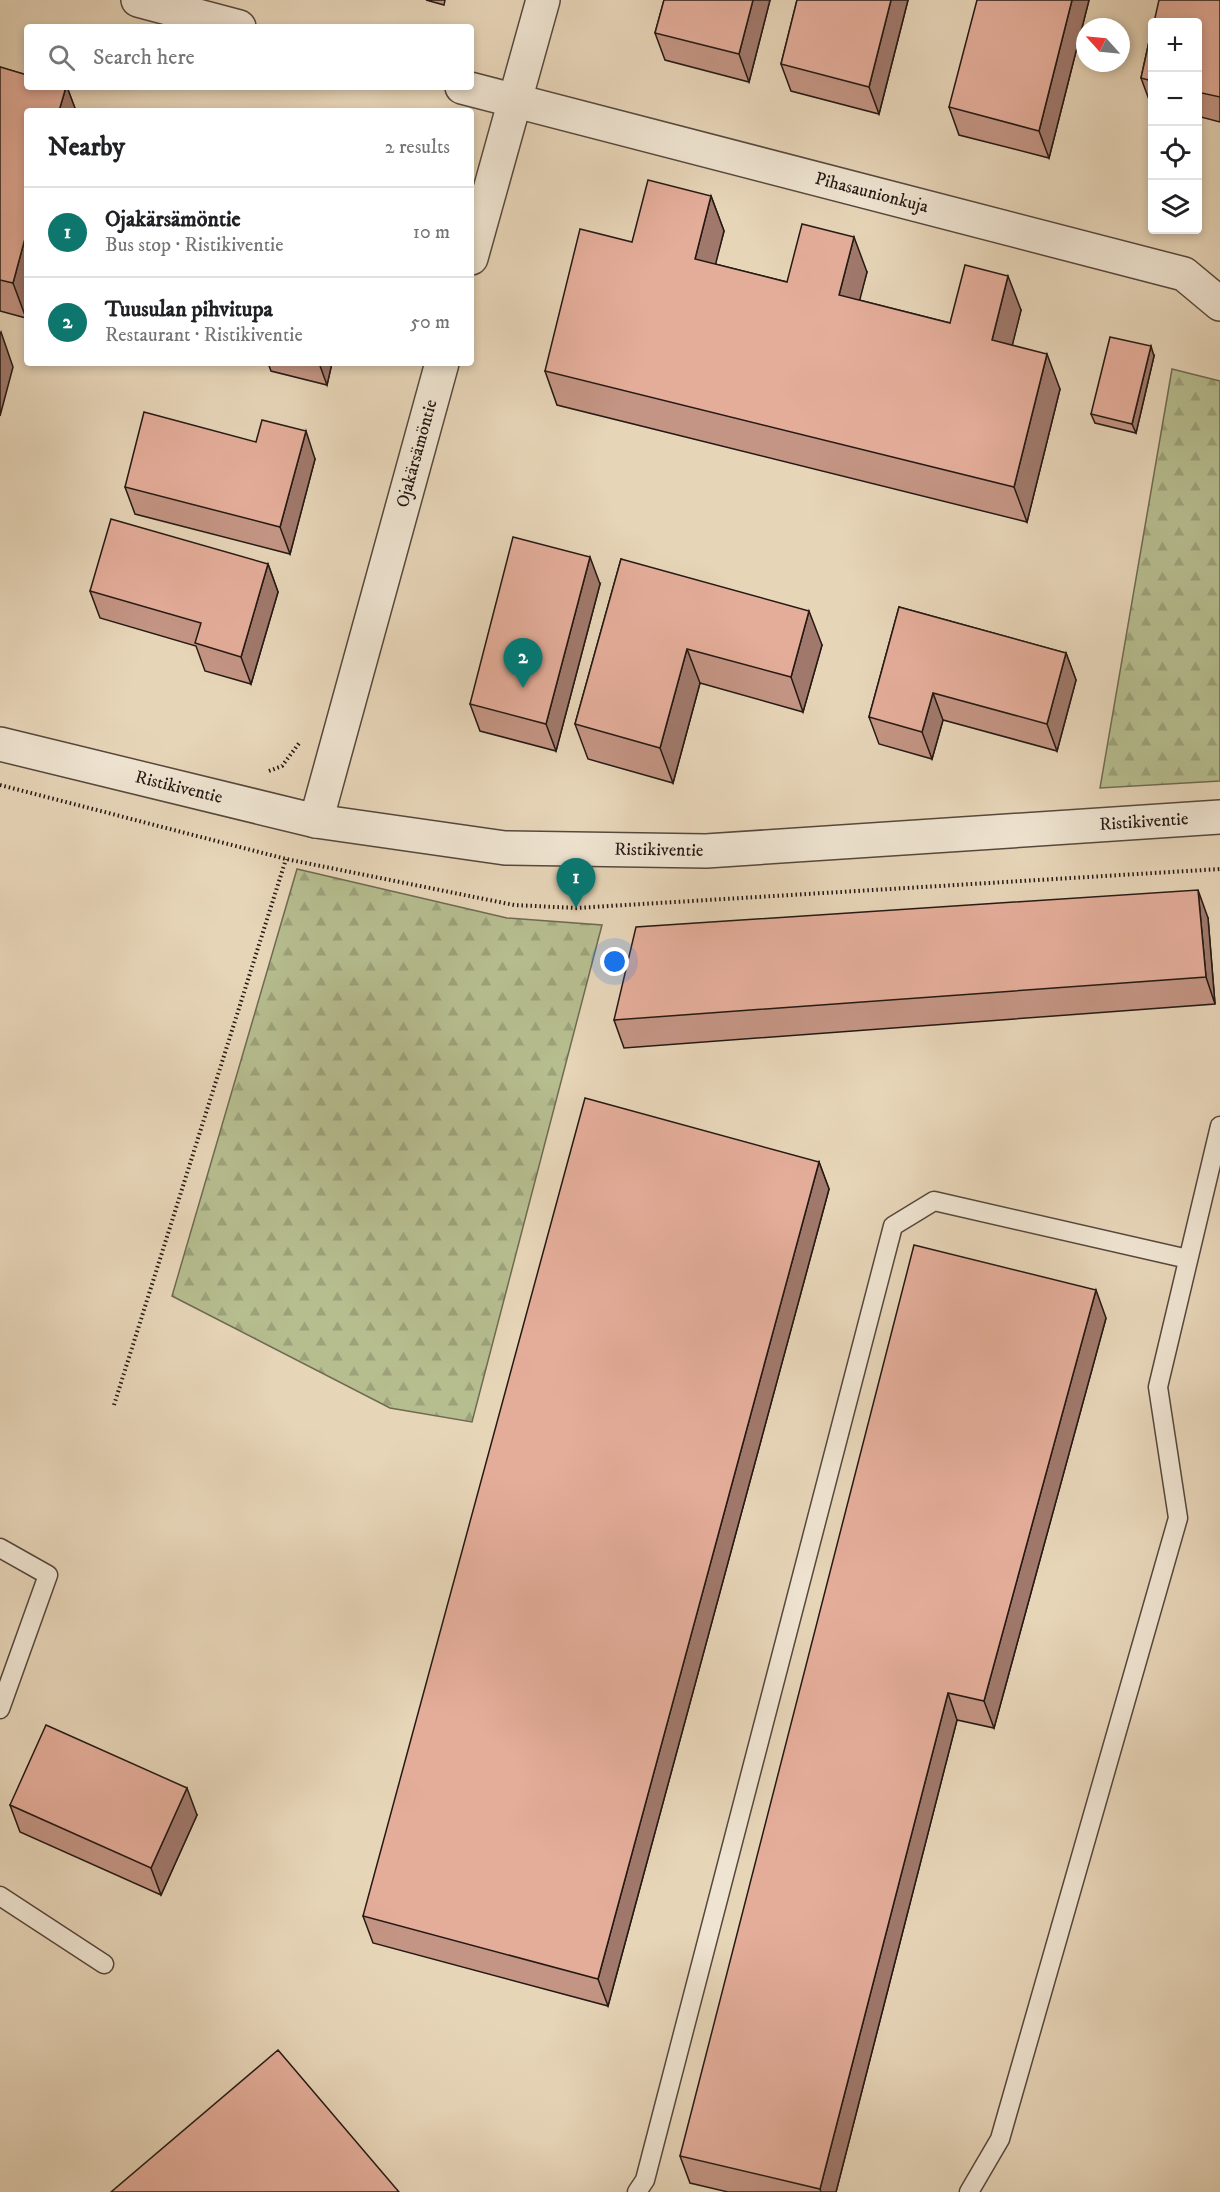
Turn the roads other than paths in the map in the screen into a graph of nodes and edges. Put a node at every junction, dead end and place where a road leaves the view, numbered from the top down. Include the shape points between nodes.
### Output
1 (138, 0) edge
2 (543, 0) edge
3 (228, 24) edge
4 (473, 90) edge
5 (514, 101) junction
6 (474, 247) edge
7 (1220, 304) edge
8 (441, 366) edge
9 (0, 744) edge
10 (1220, 817) edge
11 (316, 821) junction
12 (1220, 1126) edge
13 (1188, 1259) junction
14 (0, 1548) edge
15 (0, 1709) edge
16 (0, 1896) edge
17 (104, 1964) dead end
18 (637, 2192) edge
19 (969, 2192) edge

1 - 3 street
2 - 5 street
4 - 5 street, Pihasaunionkuja
5 - 6 street
5 - 7 street, Pihasaunionkuja via 1184,274
8 - 11 street, Ojakärsämöntie
9 - 11 street, Ristikiventie
10 - 11 street, Ristikiventie via 706,851 505,848
12 - 13 lane
13 - 18 lane via 934,1200 893,1226 645,2180
13 - 19 lane via 1158,1387 1178,1518 1000,2139
14 - 15 lane via 48,1575
16 - 17 lane

